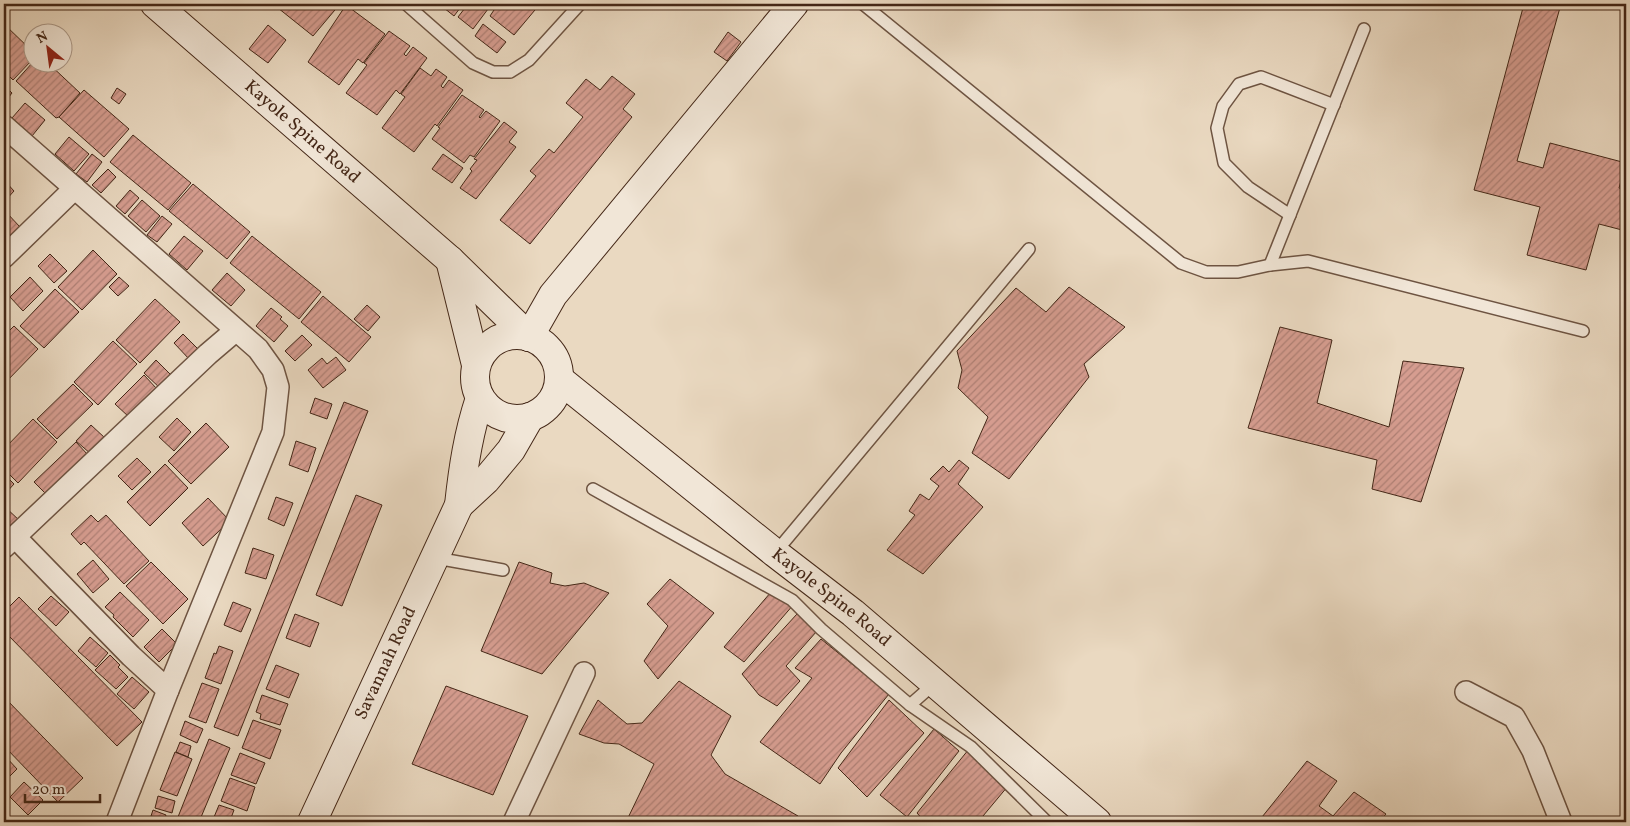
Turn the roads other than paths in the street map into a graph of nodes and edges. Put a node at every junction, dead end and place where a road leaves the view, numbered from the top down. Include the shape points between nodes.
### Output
1 (155, 4) edge
2 (406, 4) edge
3 (580, 4) edge
4 (863, 4) edge
5 (786, 9) edge
6 (1364, 29) dead end
7 (1334, 105) junction
8 (4, 126) edge
9 (75, 188) junction
10 (1290, 215) junction
11 (1029, 249) dead end
12 (4, 257) edge
13 (450, 260) junction
14 (1270, 266) junction
15 (236, 331) junction
16 (1583, 331) dead end
17 (529, 337) junction
18 (476, 365) junction
19 (559, 379) junction
20 (480, 398) junction
21 (530, 417) junction
22 (594, 489) dead end
23 (460, 505) junction
24 (9, 542) edge
25 (775, 553) junction
26 (436, 558) junction
27 (503, 570) dead end
28 (584, 673) dead end
29 (935, 683) junction
30 (168, 690) junction
31 (1466, 692) dead end
32 (910, 705) junction
33 (117, 822) edge
34 (312, 822) edge
35 (514, 822) edge
36 (1047, 822) edge
37 (1097, 822) edge
38 (1561, 822) edge

1 - 13 main road, Kayole Spine Road
2 - 3 lane via 473,63 492,72 510,72 529,60
4 - 14 lane via 1181,262 1206,272 1238,272
5 - 17 main road via 553,295
6 - 7 lane
7 - 10 lane
7 - 10 lane via 1261,76 1239,84 1223,106 1217,128 1224,163 1248,187
8 - 9 street
9 - 12 street
9 - 15 street
10 - 14 lane
11 - 25 lane
13 - 17 main road, Kayole Spine Road
13 - 18 main road
14 - 16 lane via 1308,261
15 - 24 street
15 - 30 street via 258,349 273,370 278,388 273,432
17 - 18 main road via 503,337 482,353
17 - 19 main road via 552,353 558,365
18 - 20 main road via 475,382
19 - 21 main road via 550,404
19 - 25 main road, Kayole Spine Road
20 - 21 main road via 491,411 506,418 519,420
20 - 23 main road, Savannah Road via 464,462
21 - 23 main road, Savannah Road via 511,450
22 - 32 lane via 792,600
23 - 26 main road, Savannah Road
24 - 30 street
25 - 29 main road, Kayole Spine Road via 853,613
26 - 27 lane
26 - 34 main road, Savannah Road
28 - 35 street
29 - 32 lane
29 - 37 main road, Kayole Spine Road
30 - 33 street
31 - 38 street via 1514,717 1533,750
32 - 36 lane via 971,747

